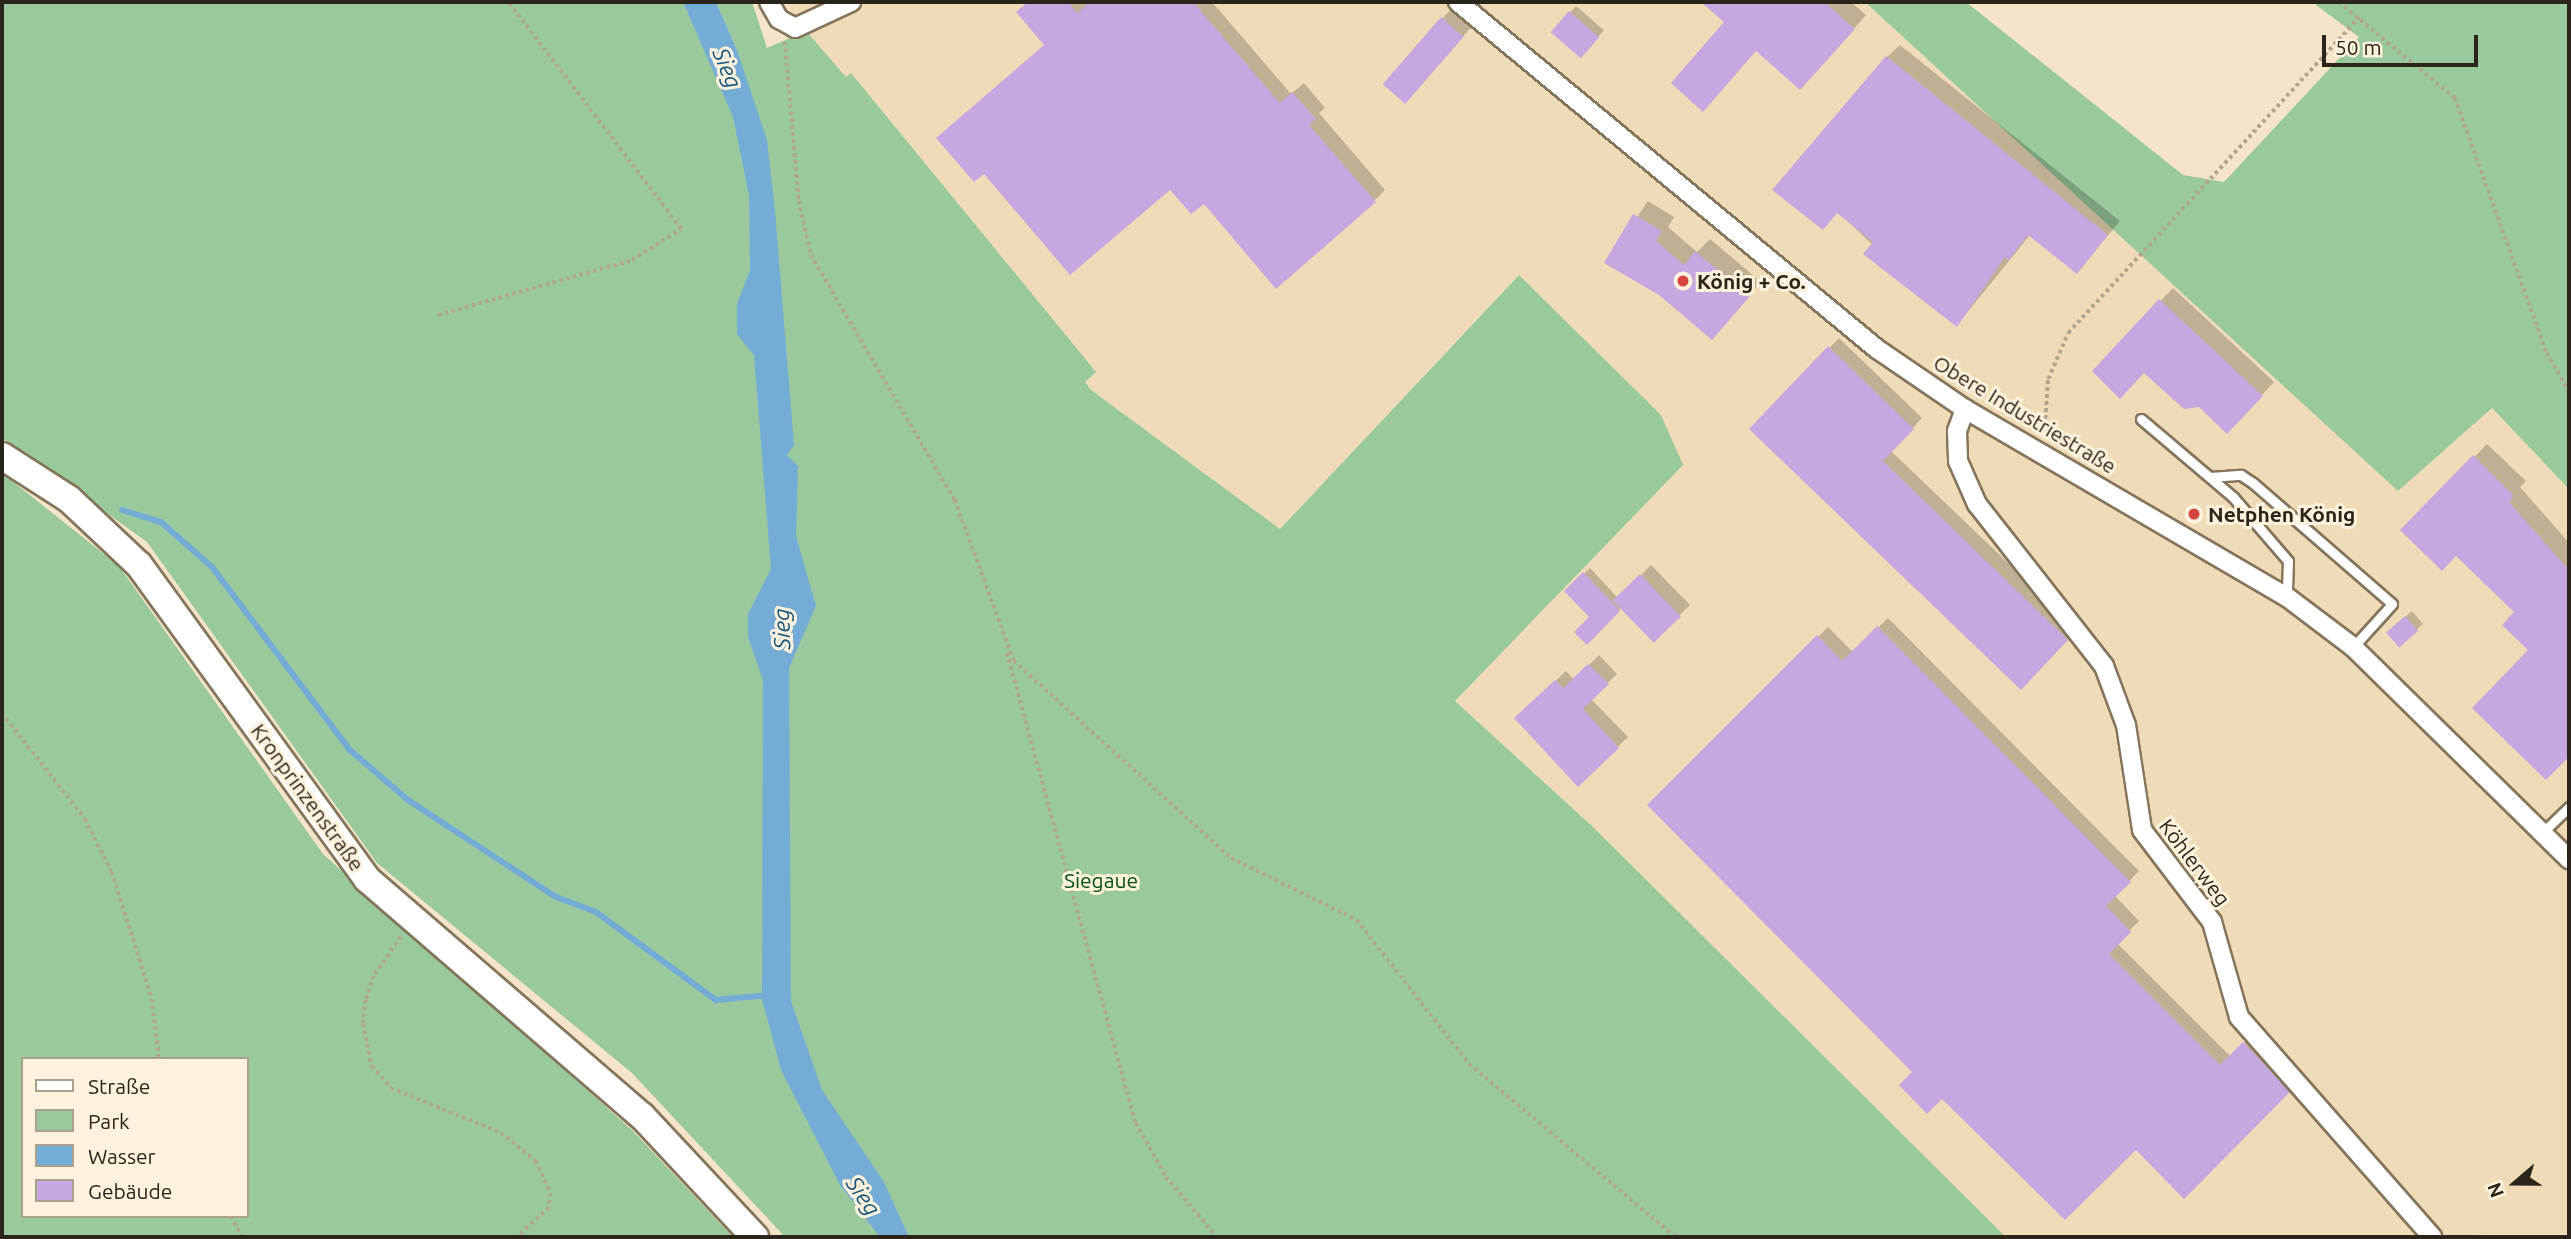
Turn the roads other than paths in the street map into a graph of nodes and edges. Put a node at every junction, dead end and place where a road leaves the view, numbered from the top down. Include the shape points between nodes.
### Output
1 (769, 2) edge
2 (851, 2) edge
3 (1458, 2) edge
4 (1965, 409) junction
5 (2141, 419) dead end
6 (2, 456) edge
7 (2210, 477) junction
8 (2287, 597) junction
9 (2353, 647) junction
10 (2569, 807) edge
11 (2543, 832) junction
12 (2569, 859) edge
13 (755, 1237) edge
14 (2432, 1237) edge

1 - 2 street via 787,28
3 - 4 street, Obere Industriestraße via 1805,294
4 - 8 street, Obere Industriestraße
4 - 14 street, Köhlerweg via 1957,431 1958,461 1977,504 2104,666 2126,725 2141,830 2212,922 2239,1017
5 - 7 lane
6 - 13 main road, Kronprinzenstraße via 69,499 139,565 334,838 414,922 642,1115
7 - 8 lane via 2288,561
7 - 9 lane via 2241,475 2253,483 2392,604
8 - 9 street, Obere Industriestraße
9 - 11 street, Obere Industriestraße
10 - 11 lane
11 - 12 street, Obere Industriestraße

